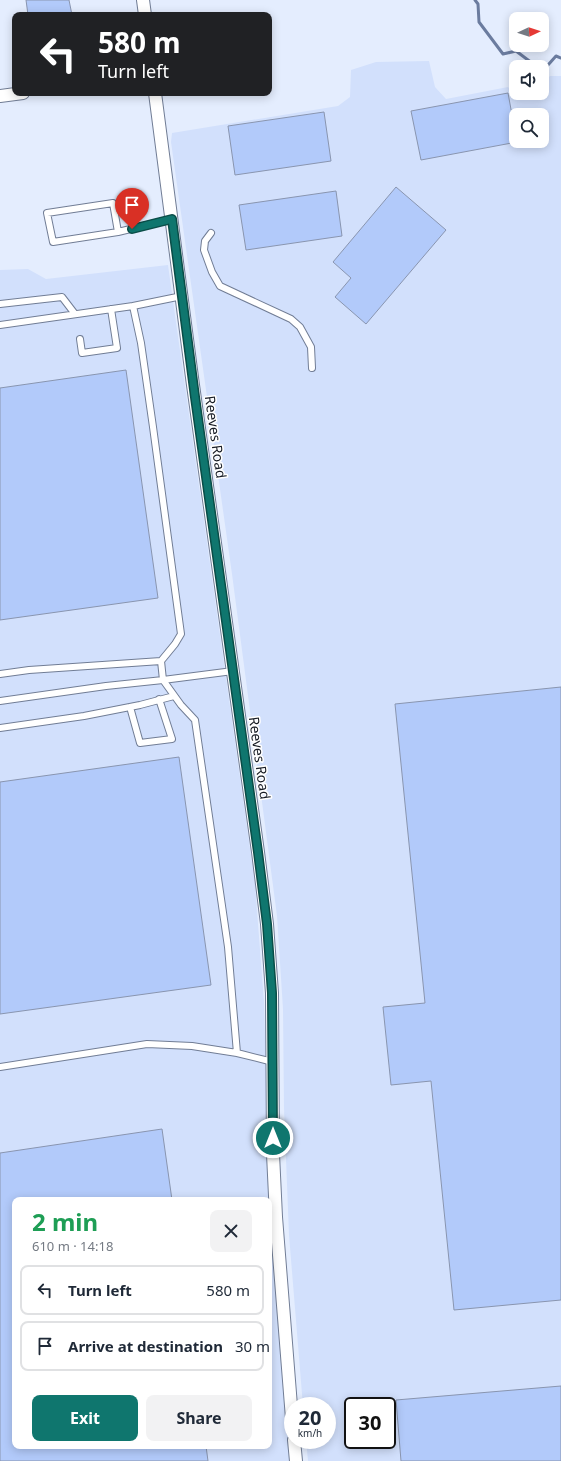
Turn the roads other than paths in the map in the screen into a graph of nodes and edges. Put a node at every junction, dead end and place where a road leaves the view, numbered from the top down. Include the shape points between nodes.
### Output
1 (143, 0) edge
2 (145, 12) edge
3 (12, 94) edge
4 (0, 96) edge
5 (156, 96) edge
6 (172, 219) junction
7 (118, 232) junction
8 (211, 233) dead end
9 (182, 296) junction
10 (0, 304) edge
11 (134, 306) junction
12 (111, 309) junction
13 (74, 314) junction
14 (0, 325) edge
15 (80, 339) dead end
16 (312, 368) dead end
17 (161, 660) junction
18 (233, 671) junction
19 (0, 674) edge
20 (163, 680) junction
21 (174, 696) junction
22 (159, 700) junction
23 (0, 701) edge
24 (130, 706) junction
25 (0, 728) edge
26 (237, 1053) junction
27 (273, 1062) junction
28 (0, 1067) edge
29 (290, 1397) edge
30 (295, 1449) edge
31 (296, 1461) edge

1 - 2 street
3 - 4 street
5 - 6 street, Reeves Road
6 - 7 lane
6 - 9 street, Reeves Road
7 - 7 lane via 53,242 47,213 113,203
8 - 16 lane via 205,241 204,250 220,286 291,318 300,327 311,347
9 - 11 lane
9 - 18 street, Reeves Road
10 - 13 lane via 62,297
11 - 12 lane
11 - 17 lane via 181,634
12 - 13 lane
12 - 15 lane via 117,348 82,353
13 - 14 lane
17 - 19 lane
17 - 20 lane
18 - 20 lane
18 - 27 street, Reeves Road via 267,924
20 - 21 lane
20 - 23 lane
21 - 22 lane
21 - 26 lane via 195,720 228,947
22 - 24 lane
22 - 24 lane via 172,739 140,743
24 - 25 lane via 84,716
26 - 27 lane
26 - 28 lane via 192,1046 147,1044
27 - 29 street, Reeves Road via 276,1217
30 - 31 street

